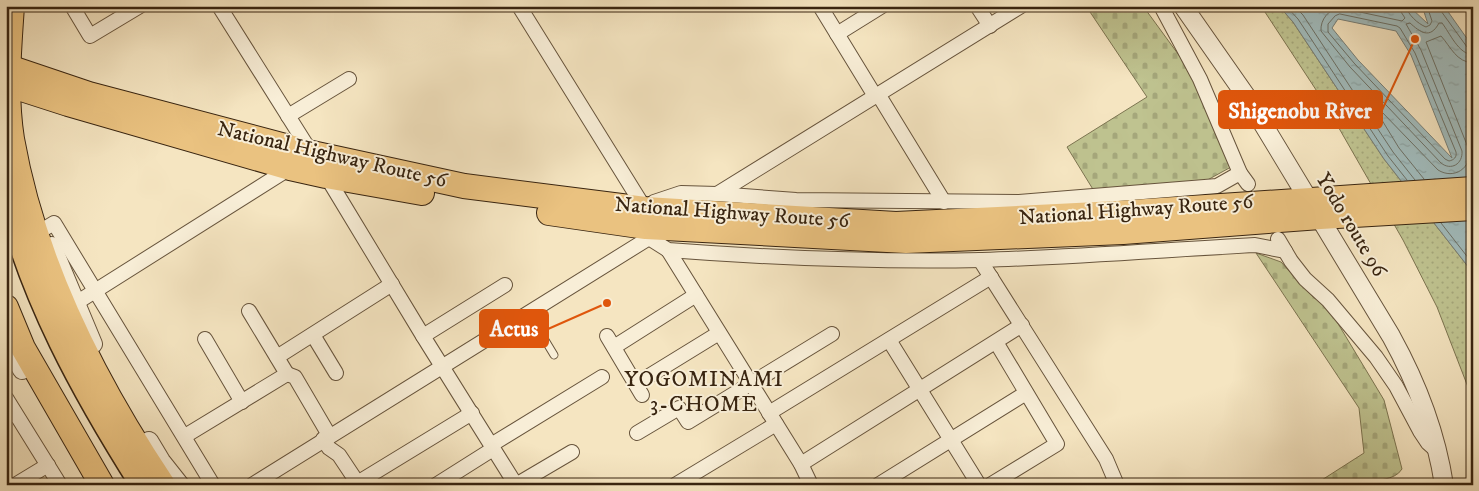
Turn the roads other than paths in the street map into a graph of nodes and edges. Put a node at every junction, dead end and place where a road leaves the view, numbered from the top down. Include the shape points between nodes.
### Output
1 (12, 6) edge
2 (72, 6) edge
3 (140, 6) edge
4 (219, 6) edge
5 (519, 6) edge
6 (820, 6) edge
7 (882, 6) edge
8 (977, 6) edge
9 (1021, 6) edge
10 (1161, 6) edge
11 (1183, 6) edge
12 (990, 26) junction
13 (837, 34) junction
14 (7, 75) edge
15 (349, 79) dead end
16 (876, 95) junction
17 (288, 116) junction
18 (312, 154) junction
19 (290, 168) junction
20 (326, 176) junction
21 (6, 187) edge
22 (1473, 189) edge
23 (717, 194) junction
24 (944, 202) junction
25 (1322, 208) junction
26 (1473, 208) edge
27 (28, 210) junction
28 (647, 225) junction
29 (44, 229) junction
30 (668, 250) junction
31 (980, 260) junction
32 (991, 277) junction
33 (392, 284) junction
34 (505, 286) dead end
35 (96, 290) junction
36 (696, 295) junction
37 (76, 304) junction
38 (6, 306) edge
39 (249, 311) dead end
40 (528, 312) junction
41 (1022, 325) junction
42 (719, 332) junction
43 (832, 334) dead end
44 (313, 335) junction
45 (422, 336) junction
46 (205, 339) dead end
47 (889, 340) junction
48 (996, 342) junction
49 (7, 344) edge
50 (554, 356) dead end
51 (277, 357) junction
52 (442, 366) junction
53 (287, 374) junction
54 (336, 374) dead end
55 (602, 377) dead end
56 (751, 384) junction
57 (920, 389) junction
58 (1026, 393) junction
59 (6, 398) edge
60 (242, 402) junction
61 (472, 413) junction
62 (773, 418) junction
63 (12, 419) edge
64 (637, 433) dead end
65 (185, 436) junction
66 (326, 437) junction
67 (951, 440) junction
68 (492, 447) junction
69 (572, 452) dead end
70 (1438, 452) junction
71 (800, 464) junction
72 (48, 465) junction
73 (97, 483) edge
74 (811, 483) edge
75 (357, 484) edge
76 (15, 485) edge
77 (60, 485) edge
78 (144, 485) edge
79 (162, 485) edge
80 (180, 485) edge
81 (214, 485) edge
82 (252, 485) edge
83 (436, 485) edge
84 (675, 485) edge
85 (878, 485) edge
86 (979, 485) edge
87 (990, 485) edge
88 (1117, 485) edge
89 (1444, 485) edge

1 - 14 highway
2 - 3 street via 90,36
4 - 17 street
5 - 28 street
6 - 13 street
7 - 13 street
8 - 12 street
9 - 12 street
10 - 24 street via 1200,79 1244,178 1217,186 1019,202
11 - 25 street, Yodo route 96
12 - 16 street
13 - 16 street
14 - 18 highway, National Highway Route 56
14 - 19 highway, National Highway Route 56 via 68,104
14 - 27 highway via 12,138
15 - 17 street
16 - 23 street
16 - 24 street
17 - 18 street
18 - 20 street
18 - 28 highway, National Highway Route 56
19 - 20 highway, National Highway Route 56
19 - 35 street
20 - 28 highway, National Highway Route 56 via 478,202
20 - 33 street
21 - 78 highway via 54,326 94,402
22 - 25 highway, National Highway Route 56
23 - 24 street via 796,200
23 - 28 street via 681,193 654,202
25 - 26 highway, National Highway Route 56
25 - 28 highway, National Highway Route 56 via 1123,232 906,241
25 - 70 street, Yodo route 96 via 1405,361
27 - 29 street
27 - 79 highway via 54,286 77,339
28 - 30 street
28 - 40 street
29 - 35 street via 54,223
29 - 37 street
30 - 31 street via 819,258
30 - 36 street
31 - 32 street
31 - 70 street via 1281,245 1305,280 1328,300 1376,357 1420,431
32 - 41 street
32 - 47 street
33 - 44 street
33 - 45 street
34 - 45 street
35 - 37 street
35 - 65 street
36 - 42 street
36 - 42 street via 610,341 639,389
37 - 80 street via 95,349 131,413
38 - 73 highway via 23,348
39 - 51 street
40 - 50 lane
40 - 52 street
41 - 48 street
41 - 88 street via 1106,459
42 - 56 street
43 - 56 street
44 - 51 street
44 - 54 street
45 - 52 street
46 - 60 street
47 - 57 street
47 - 62 street
48 - 57 street
48 - 58 street
49 - 73 street
51 - 53 street
52 - 61 street
52 - 66 street
53 - 60 street
53 - 66 street via 295,377
55 - 68 street
56 - 62 street
56 - 64 street via 688,422 679,408
57 - 67 street
57 - 71 street
58 - 67 street
58 - 87 street via 1057,444
59 - 63 street
60 - 65 street
61 - 68 street
61 - 75 street
62 - 71 street
62 - 84 street
63 - 72 street
65 - 81 street
66 - 75 street via 329,448 339,455
66 - 82 street
67 - 85 street
67 - 86 street
68 - 69 street via 516,485
68 - 83 street
70 - 89 street, Yodo route 96
71 - 74 street
72 - 76 street
72 - 77 street

